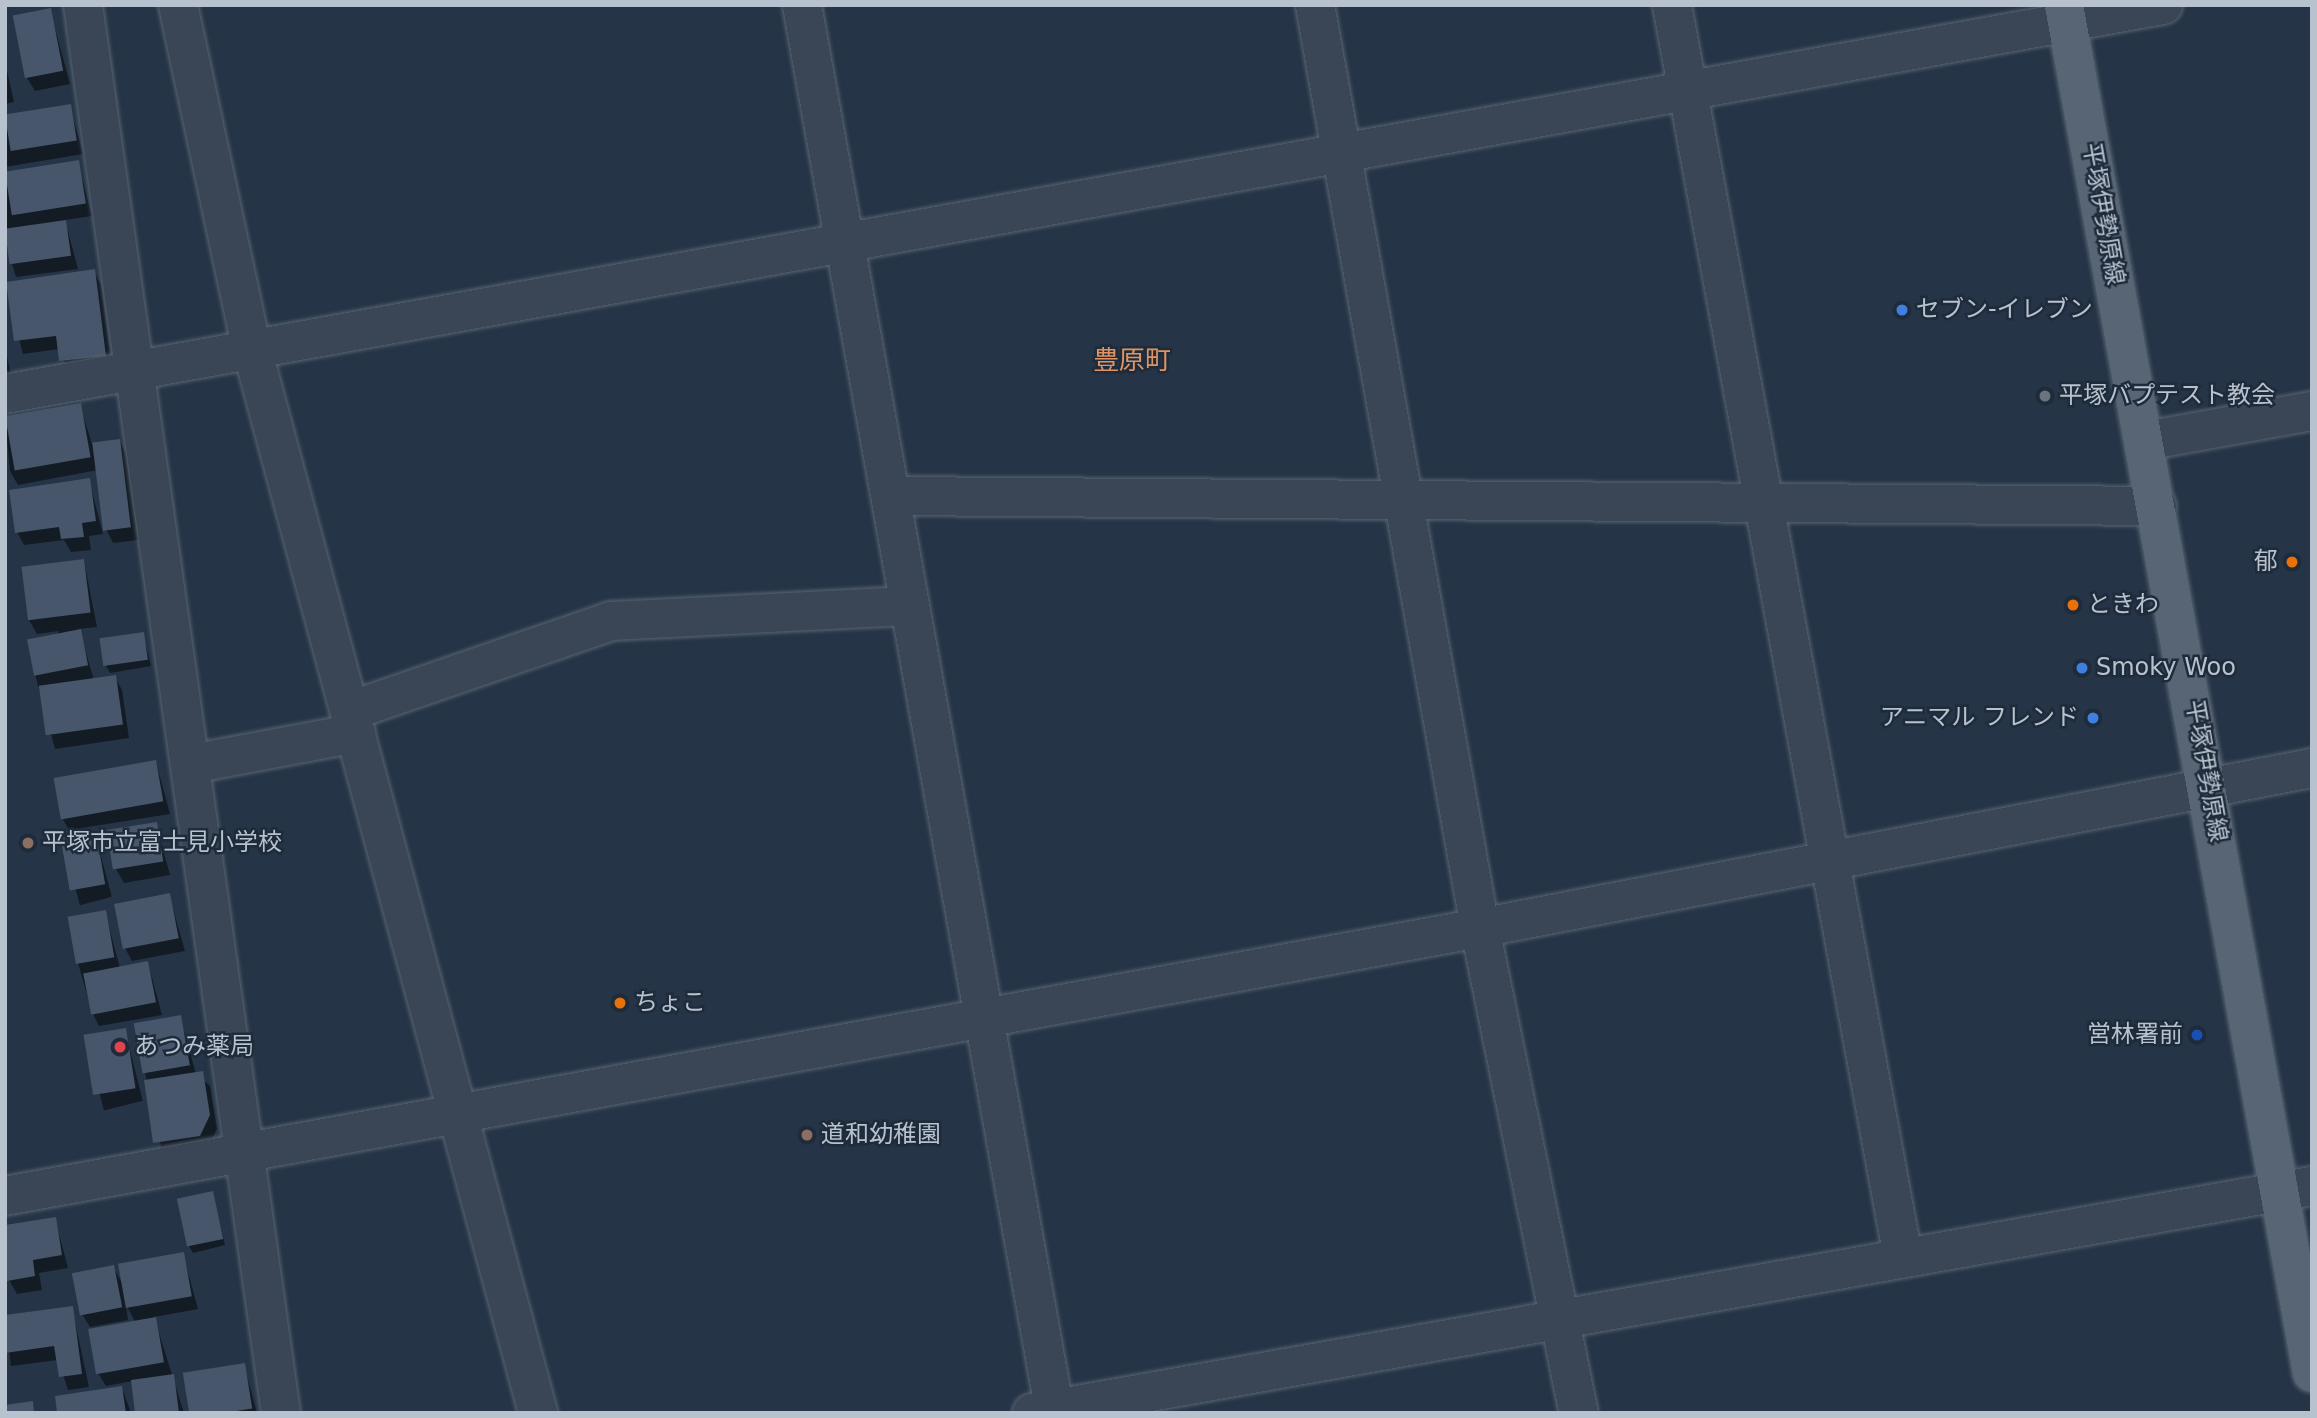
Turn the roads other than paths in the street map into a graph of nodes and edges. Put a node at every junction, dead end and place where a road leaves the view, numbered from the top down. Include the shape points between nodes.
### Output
1 (83, 5) edge
2 (178, 5) edge
3 (802, 5) edge
4 (1315, 5) edge
5 (1672, 5) edge
6 (2164, 5) edge
7 (2066, 14) edge
8 (1687, 90) junction
9 (1342, 153) junction
10 (842, 243) junction
11 (252, 349) junction
12 (135, 370) junction
13 (5, 394) edge
14 (2312, 411) edge
15 (2145, 441) junction
16 (892, 496) junction
17 (1404, 500) junction
18 (1763, 502) junction
19 (2157, 506) junction
20 (908, 606) junction
21 (353, 722) junction
22 (191, 764) junction
23 (2312, 768) edge
24 (2208, 786) junction
25 (1830, 862) junction
26 (1480, 928) junction
27 (981, 1019) junction
28 (460, 1110) junction
29 (243, 1153) junction
30 (2297, 1188) edge
31 (5, 1196) edge
32 (1903, 1258) junction
33 (1562, 1319) junction
34 (2312, 1373) edge
35 (1047, 1411) edge
36 (281, 1413) edge
37 (538, 1413) edge
38 (1579, 1413) edge

1 - 12 street
2 - 11 street
3 - 10 street
4 - 9 street
5 - 8 street
6 - 7 street
7 - 8 street
7 - 15 main road, 平塚伊勢原線
8 - 9 street
8 - 18 street
9 - 10 street
9 - 17 street
10 - 11 street
10 - 16 street
11 - 12 street
11 - 21 street
12 - 13 street
12 - 22 street
14 - 15 street
15 - 19 main road, 平塚伊勢原線
16 - 17 street
16 - 20 street
17 - 18 street
17 - 26 street
18 - 19 street
18 - 25 street
19 - 24 main road, 平塚伊勢原線
20 - 21 street via 611,621
20 - 27 street
21 - 22 street
21 - 28 street
22 - 29 street
23 - 24 street
24 - 25 street
24 - 30 main road, 平塚伊勢原線
25 - 26 street
25 - 32 street
26 - 27 street
26 - 33 street
27 - 28 street
27 - 35 street
28 - 29 street
28 - 37 street
29 - 31 street
29 - 36 street
30 - 32 street
30 - 34 main road, 平塚伊勢原線
32 - 33 street
33 - 35 street
33 - 38 street

